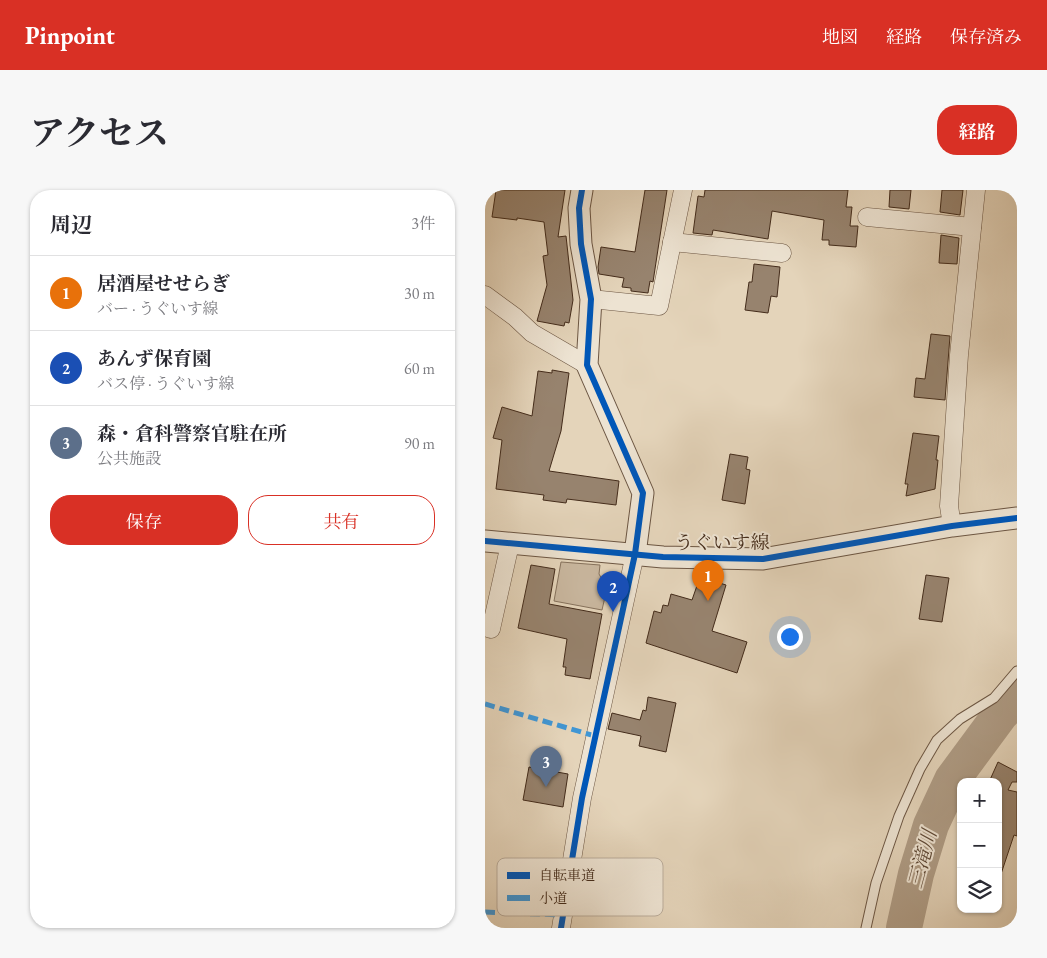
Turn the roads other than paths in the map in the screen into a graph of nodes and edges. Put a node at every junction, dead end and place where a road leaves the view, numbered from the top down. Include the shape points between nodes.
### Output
1 (582, 190) edge
2 (683, 190) edge
3 (976, 190) edge
4 (867, 217) dead end
5 (972, 227) junction
6 (672, 242) junction
7 (782, 253) dead end
8 (485, 294) edge
9 (591, 299) junction
10 (587, 365) junction
11 (1017, 518) edge
12 (952, 526) junction
13 (485, 541) edge
14 (510, 544) junction
15 (635, 554) junction
16 (485, 627) edge
17 (1017, 671) edge
18 (572, 858) edge
19 (866, 928) edge

1 - 9 street via 579,208 581,244
2 - 6 street
3 - 5 street
4 - 5 street
5 - 12 street via 950,478
6 - 7 street
6 - 9 street via 659,306
8 - 10 street via 532,333
9 - 10 street
10 - 15 street via 643,493
11 - 12 street, うぐいす線
12 - 15 street, うぐいす線 via 763,559
13 - 14 street, うぐいす線
14 - 15 street, うぐいす線
14 - 16 street via 491,629
15 - 18 street via 582,798
17 - 19 lane via 994,698 959,719 937,740 899,816

